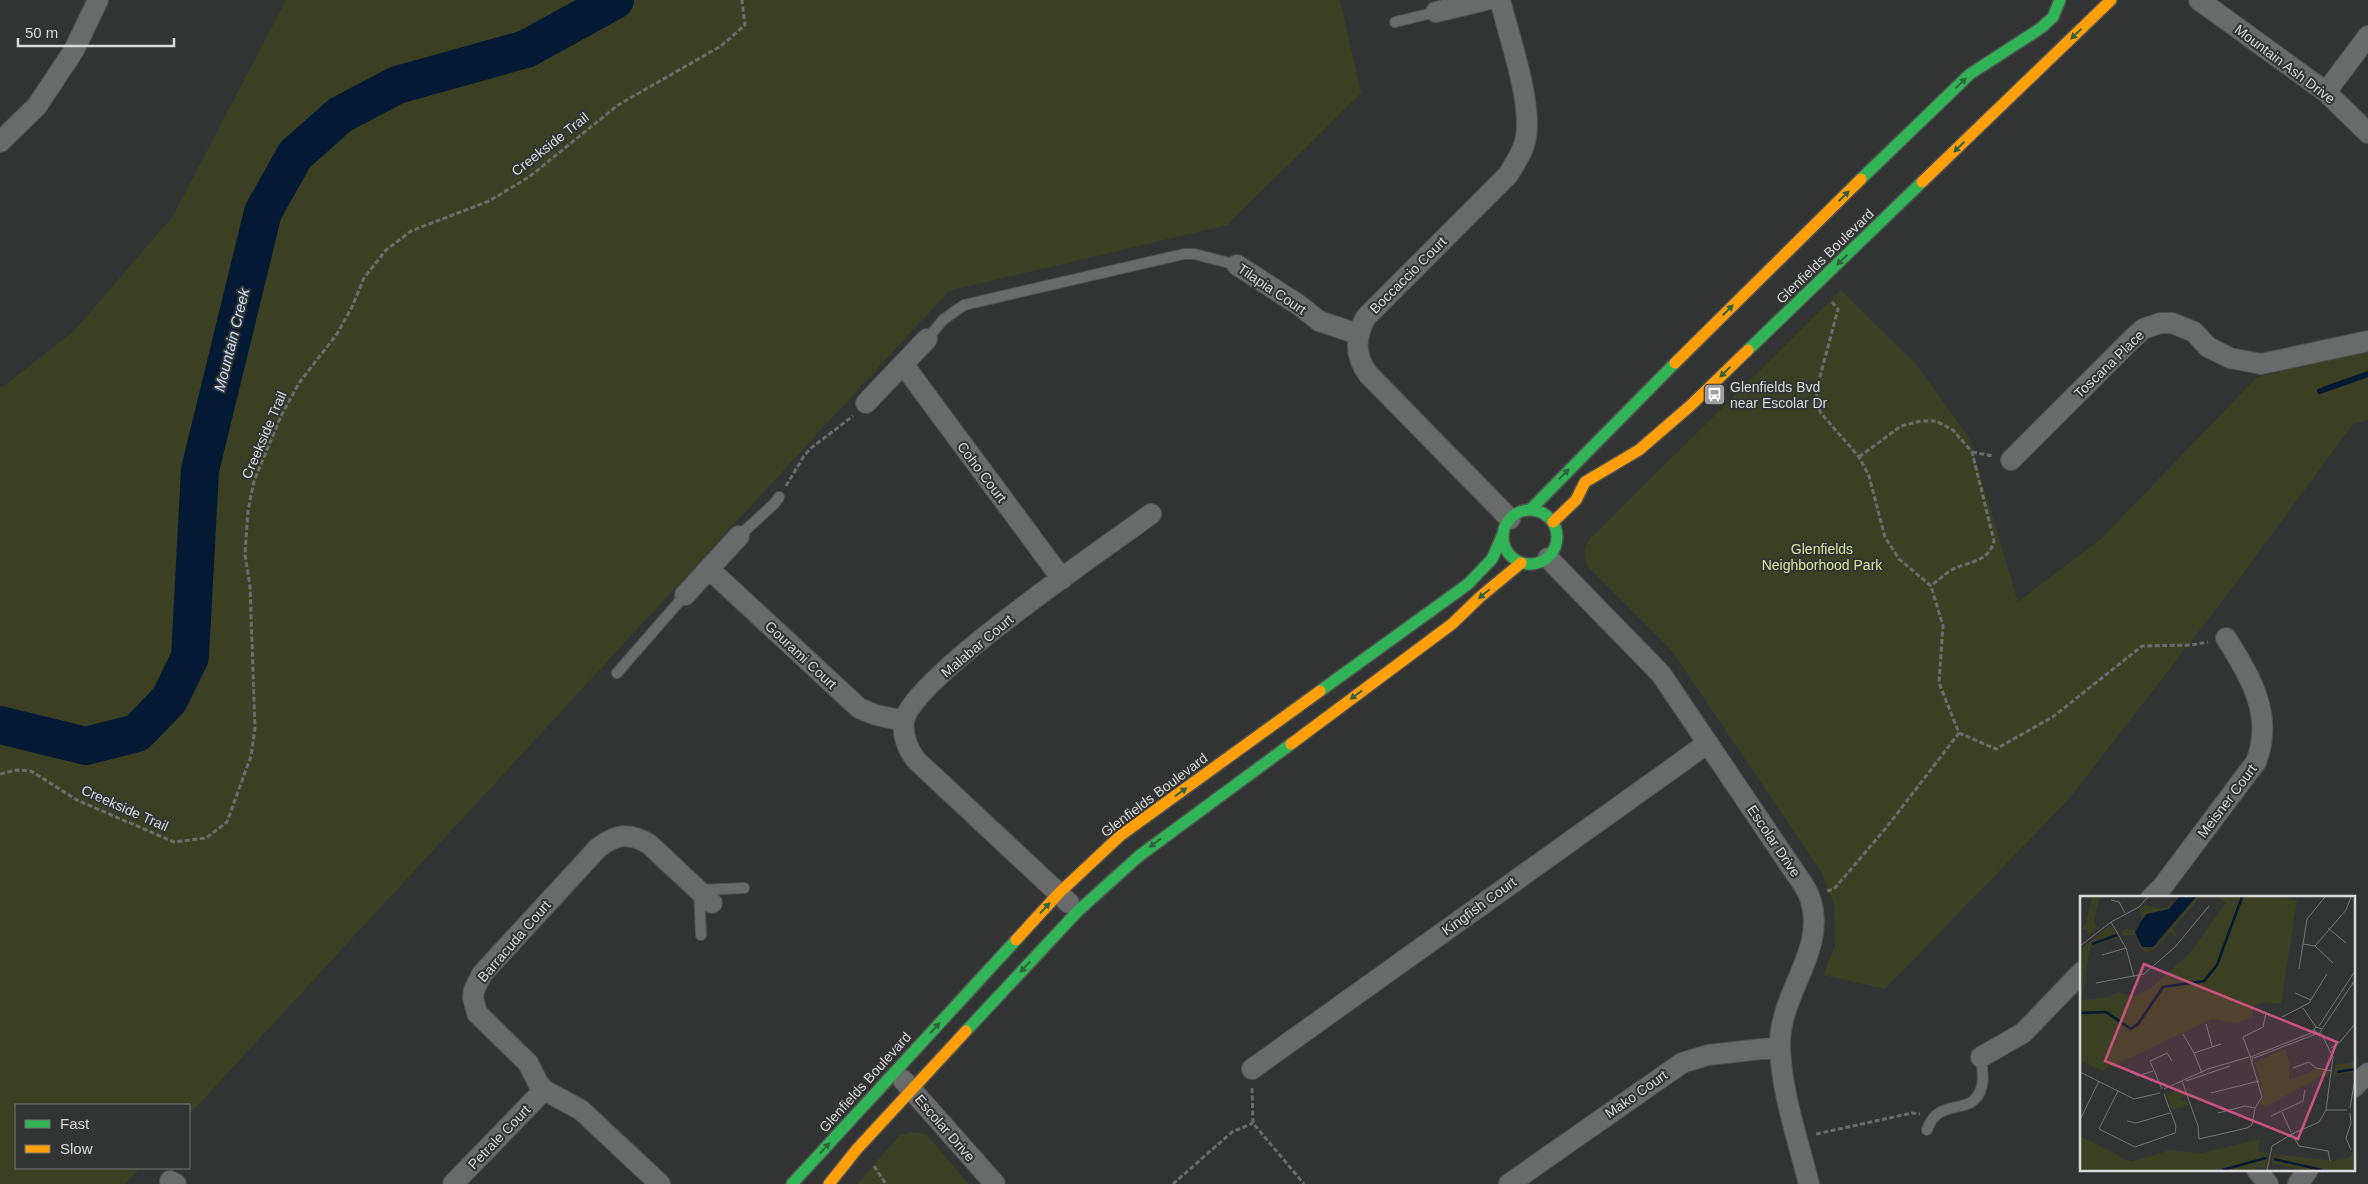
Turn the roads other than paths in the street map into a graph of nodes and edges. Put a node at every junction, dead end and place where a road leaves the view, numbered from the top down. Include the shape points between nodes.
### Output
1 (98, 0) edge
2 (1486, 0) edge
3 (1500, 0) edge
4 (2060, 0) edge
5 (2111, 0) edge
6 (2199, 0) edge
7 (1436, 12) joint
8 (1395, 22) dead end
9 (2368, 36) edge
10 (2326, 92) junction
11 (2368, 133) edge
12 (0, 142) edge
13 (1237, 265) joint
14 (1358, 334) junction
15 (927, 339) joint
16 (2368, 341) edge
17 (903, 364) junction
18 (866, 403) road end
19 (2011, 460) dead end
20 (779, 497) road end
21 (1530, 510) junction
22 (1151, 514) dead end
23 (1553, 522) junction
24 (1506, 526) junction
25 (740, 536) joint
26 (1548, 558) junction
27 (1521, 563) junction
28 (709, 569) junction
29 (1062, 579) junction
30 (685, 595) joint
31 (2226, 638) road end
32 (617, 673) dead end
33 (904, 721) junction
34 (1708, 743) junction
35 (744, 888) dead end
36 (1059, 894) junction
37 (705, 896) junction
38 (2154, 896) edge
39 (1078, 911) junction
40 (700, 935) dead end
41 (2080, 974) edge
42 (1780, 1047) junction
43 (1981, 1058) joint
44 (1252, 1069) road end
45 (895, 1071) junction
46 (2368, 1073) edge
47 (2356, 1085) edge
48 (544, 1090) junction
49 (911, 1090) junction
50 (1927, 1130) dead end
51 (453, 1184) edge
52 (660, 1184) edge
53 (792, 1184) edge
54 (829, 1184) edge
55 (995, 1184) edge
56 (1509, 1184) edge
57 (1809, 1184) edge

1 - 12 street via 74,50 38,106
2 - 7 street
3 - 14 street, Boccaccio Court via 1525,102 1523,149 1508,175 1366,317
21 -> 4 street via 1773,265 1970,74 2041,28 2053,17
5 -> 23 street, Glenfields Boulevard via 1690,406 1639,450 1585,482 1576,500
6 - 10 street, Mountain Ash Drive
7 - 8 lane
9 - 10 street
10 - 11 street, Mountain Ash Drive
13 - 14 street, Tilapia Court via 1319,321
13 - 15 lane, Tilapia Court via 1184,254 1066,280 964,305
14 - 24 street via 1361,365
15 - 17 street
16 - 19 street, Toscana Place via 2261,364 2230,358 2208,348 2194,332 2172,323 2160,323 2143,329 2133,338
17 - 18 street
17 - 29 street, Coho Court
20 - 25 lane
21 - 23 street via 1540,511
21 - 24 street via 1517,513
22 - 29 street, Malabar Court
23 - 26 street via 1558,534 1557,544
24 - 27 street via 1504,544 1508,553
36 -> 24 street, Glenfields Boulevard via 1121,835 1468,584 1492,559
25 - 28 street
26 - 27 street via 1540,563
26 - 34 street, Escolar Drive via 1649,660
27 -> 39 street via 1452,624 1138,856
28 - 30 street
28 - 33 street, Gourami Court via 859,708
29 - 33 street, Malabar Court via 956,660 914,704
30 - 32 lane
31 - 38 street, Meisner Court via 2250,678 2262,710 2263,746 2256,762
33 - 36 street via 905,742 916,760
34 - 42 street, Escolar Drive via 1811,899 1813,936 1786,1006
34 - 44 street, Kingfish Court
35 - 37 lane
36 - 39 street
45 -> 36 street, Glenfields Boulevard
37 - 40 lane
37 - 48 street, Barracuda Court via 649,844 638,837 618,836 598,848 482,974 473,998 478,1013 528,1063
39 -> 49 street
41 - 43 street via 2023,1033
42 - 56 street, Mako Court via 1708,1055 1682,1063
42 - 57 street, Escolar Drive
43 - 50 lane via 1979,1094 1966,1105 1939,1111
45 - 49 street, Escolar Drive
53 -> 45 street, Glenfields Boulevard
46 - 47 street
48 - 51 street, Petrale Court
48 - 52 street, Barracuda Court via 580,1110
49 - 54 street
49 - 55 street, Escolar Drive

